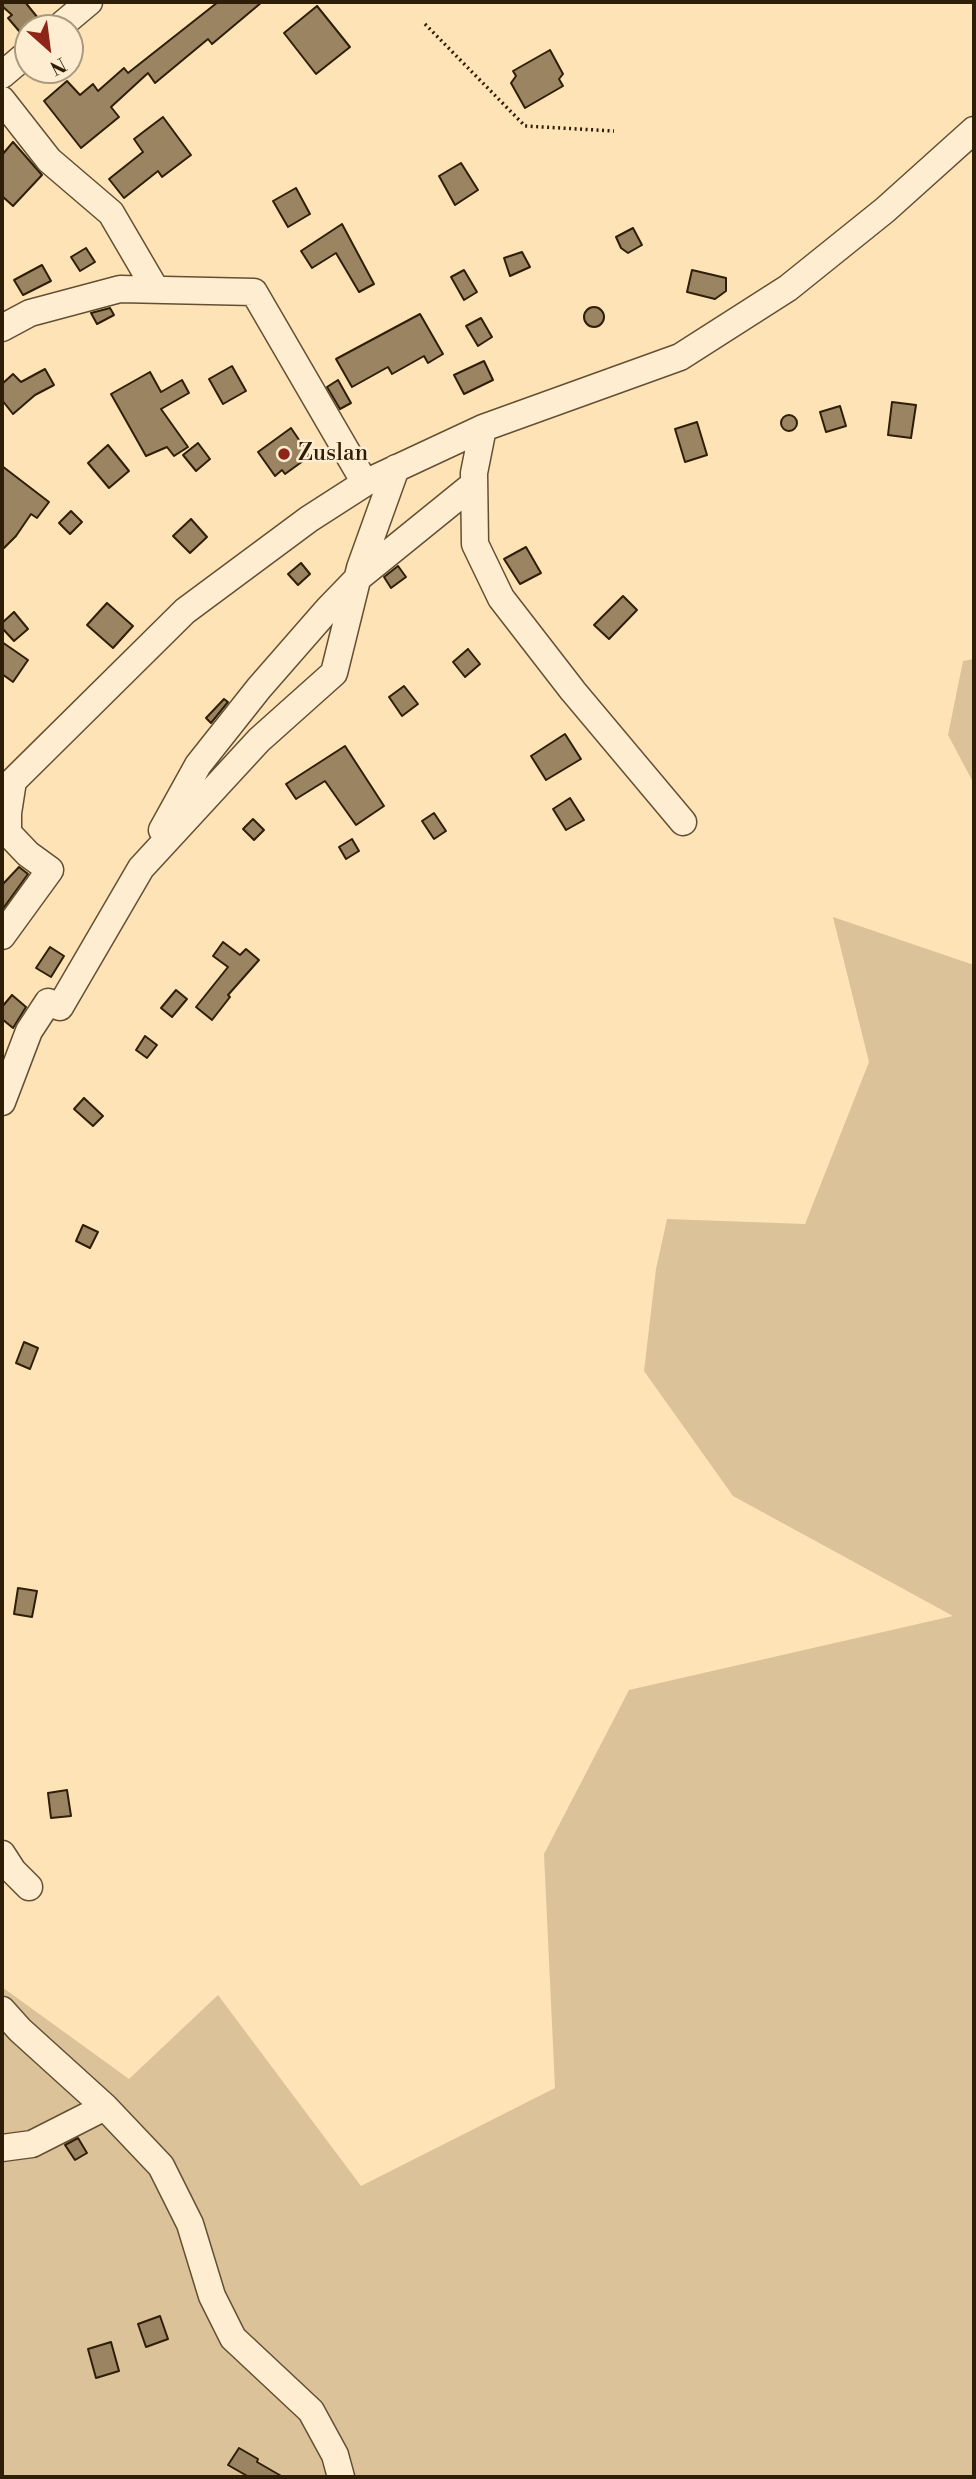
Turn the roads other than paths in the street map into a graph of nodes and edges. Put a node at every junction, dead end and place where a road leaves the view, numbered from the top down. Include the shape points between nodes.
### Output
1 (89, 2) edge
2 (75, 14) edge
3 (2, 100) edge
4 (974, 130) edge
5 (156, 290) junction
6 (2, 328) edge
7 (483, 428) junction
8 (396, 468) junction
9 (365, 482) junction
10 (474, 484) junction
11 (358, 578) junction
12 (7, 787) edge
13 (684, 822) dead end
14 (141, 868) junction
15 (2, 936) edge
16 (2, 1101) edge
17 (2, 1854) edge
18 (29, 1887) dead end
19 (2, 2010) edge
20 (105, 2107) junction
21 (2, 2148) edge
22 (341, 2477) edge

1 - 2 street
3 - 5 street via 49,160 111,213
4 - 7 street via 788,288 680,357
5 - 6 street via 120,289 30,313
5 - 9 street via 254,292
7 - 8 street
7 - 10 street
8 - 9 street
8 - 11 street
9 - 12 street via 185,611
10 - 11 street
10 - 13 street via 475,544 501,598
11 - 14 street via 300,640 198,765
11 - 14 street via 334,673 259,740
12 - 15 street via 8,833 50,870
14 - 16 street via 60,1007 48,1002 29,1031
17 - 18 street
19 - 20 street
20 - 21 street via 32,2144
20 - 22 street via 161,2166 190,2224 212,2296 233,2338 311,2411 335,2455

